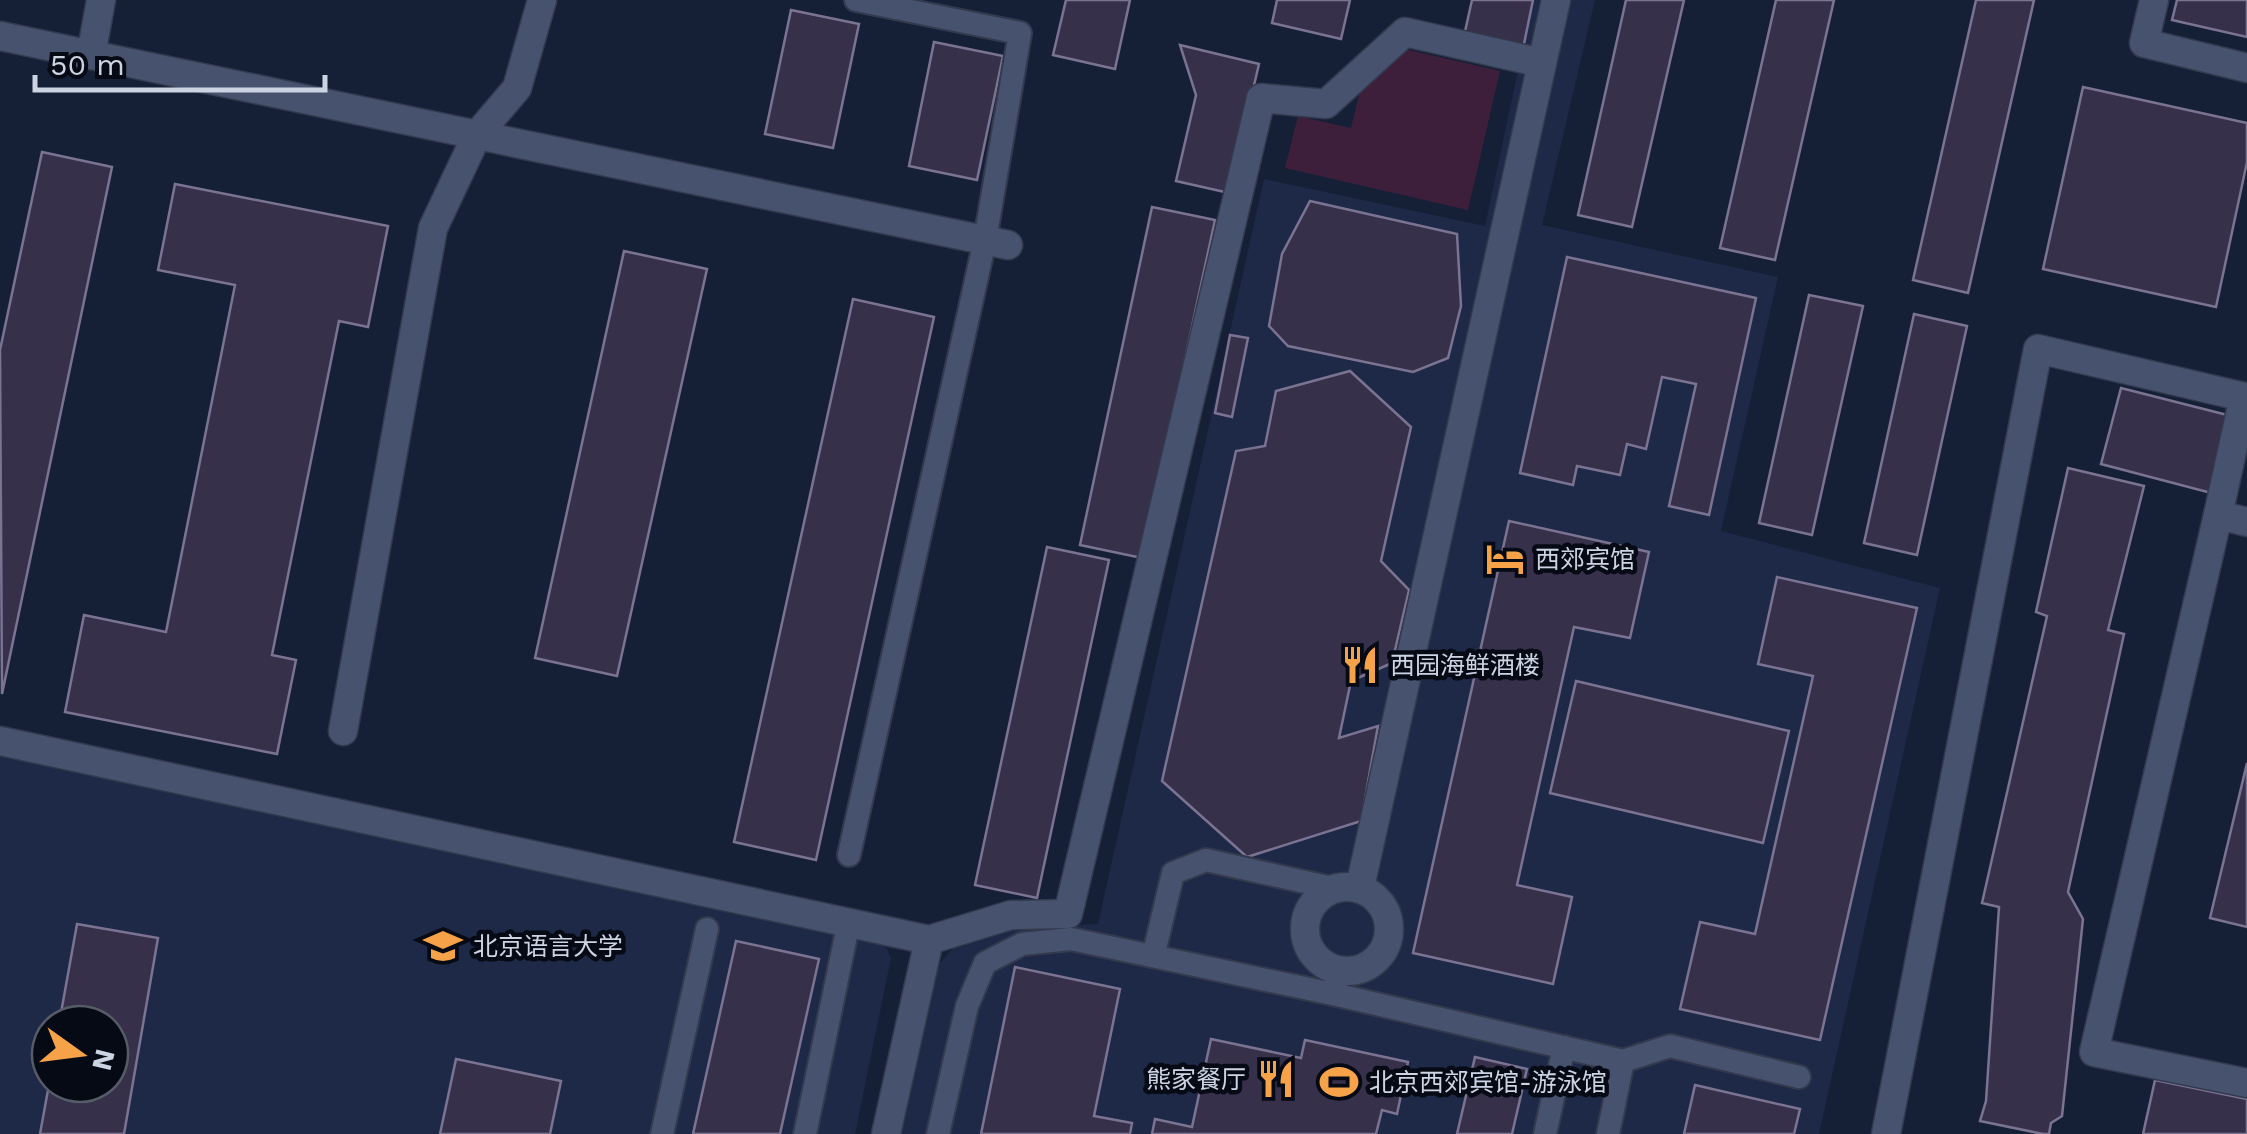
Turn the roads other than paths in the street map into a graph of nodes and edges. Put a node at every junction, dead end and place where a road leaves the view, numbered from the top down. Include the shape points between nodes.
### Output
1 (101, 0) edge
2 (542, 0) edge
3 (856, 0) edge
4 (1556, 0) edge
5 (2154, 0) edge
6 (0, 36) edge
7 (90, 55) junction
8 (1542, 63) junction
9 (2247, 68) edge
10 (477, 135) junction
11 (996, 242) junction
12 (2218, 515) junction
13 (2247, 522) edge
14 (343, 732) dead end
15 (0, 740) edge
16 (850, 855) dead end
17 (1346, 888) junction
18 (849, 921) junction
19 (707, 928) dead end
20 (929, 940) junction
21 (1154, 953) junction
22 (1336, 983) junction
23 (1564, 1047) junction
24 (1623, 1061) junction
25 (1799, 1077) dead end
26 (2247, 1083) edge
27 (662, 1134) edge
28 (805, 1134) edge
29 (886, 1134) edge
30 (938, 1134) edge
31 (1545, 1134) edge
32 (1608, 1134) edge
33 (1886, 1134) edge

1 - 7 street
2 - 10 street via 517,88
3 - 11 lane via 1020,33
4 - 8 street
5 - 9 street via 2144,44
6 - 7 street
7 - 10 street
8 - 17 street
8 - 20 street via 1405,32 1326,104 1261,98 1068,914 1011,915
10 - 11 street
10 - 14 street via 433,228
11 - 16 lane
12 - 13 street
12 - 26 street via 2094,1052
12 - 33 street via 2244,397 2038,349
15 - 18 street
17 - 21 lane via 1206,860 1174,873
17 - 22 street via 1310,906 1304,939
17 - 22 street via 1378,898 1389,917 1386,950
18 - 20 street
18 - 28 lane
19 - 27 lane
20 - 29 street
21 - 22 lane
21 - 30 lane via 1071,938 1022,944 985,963 967,1006
22 - 23 lane
23 - 24 lane
23 - 31 lane
24 - 25 lane via 1670,1046
24 - 32 lane

